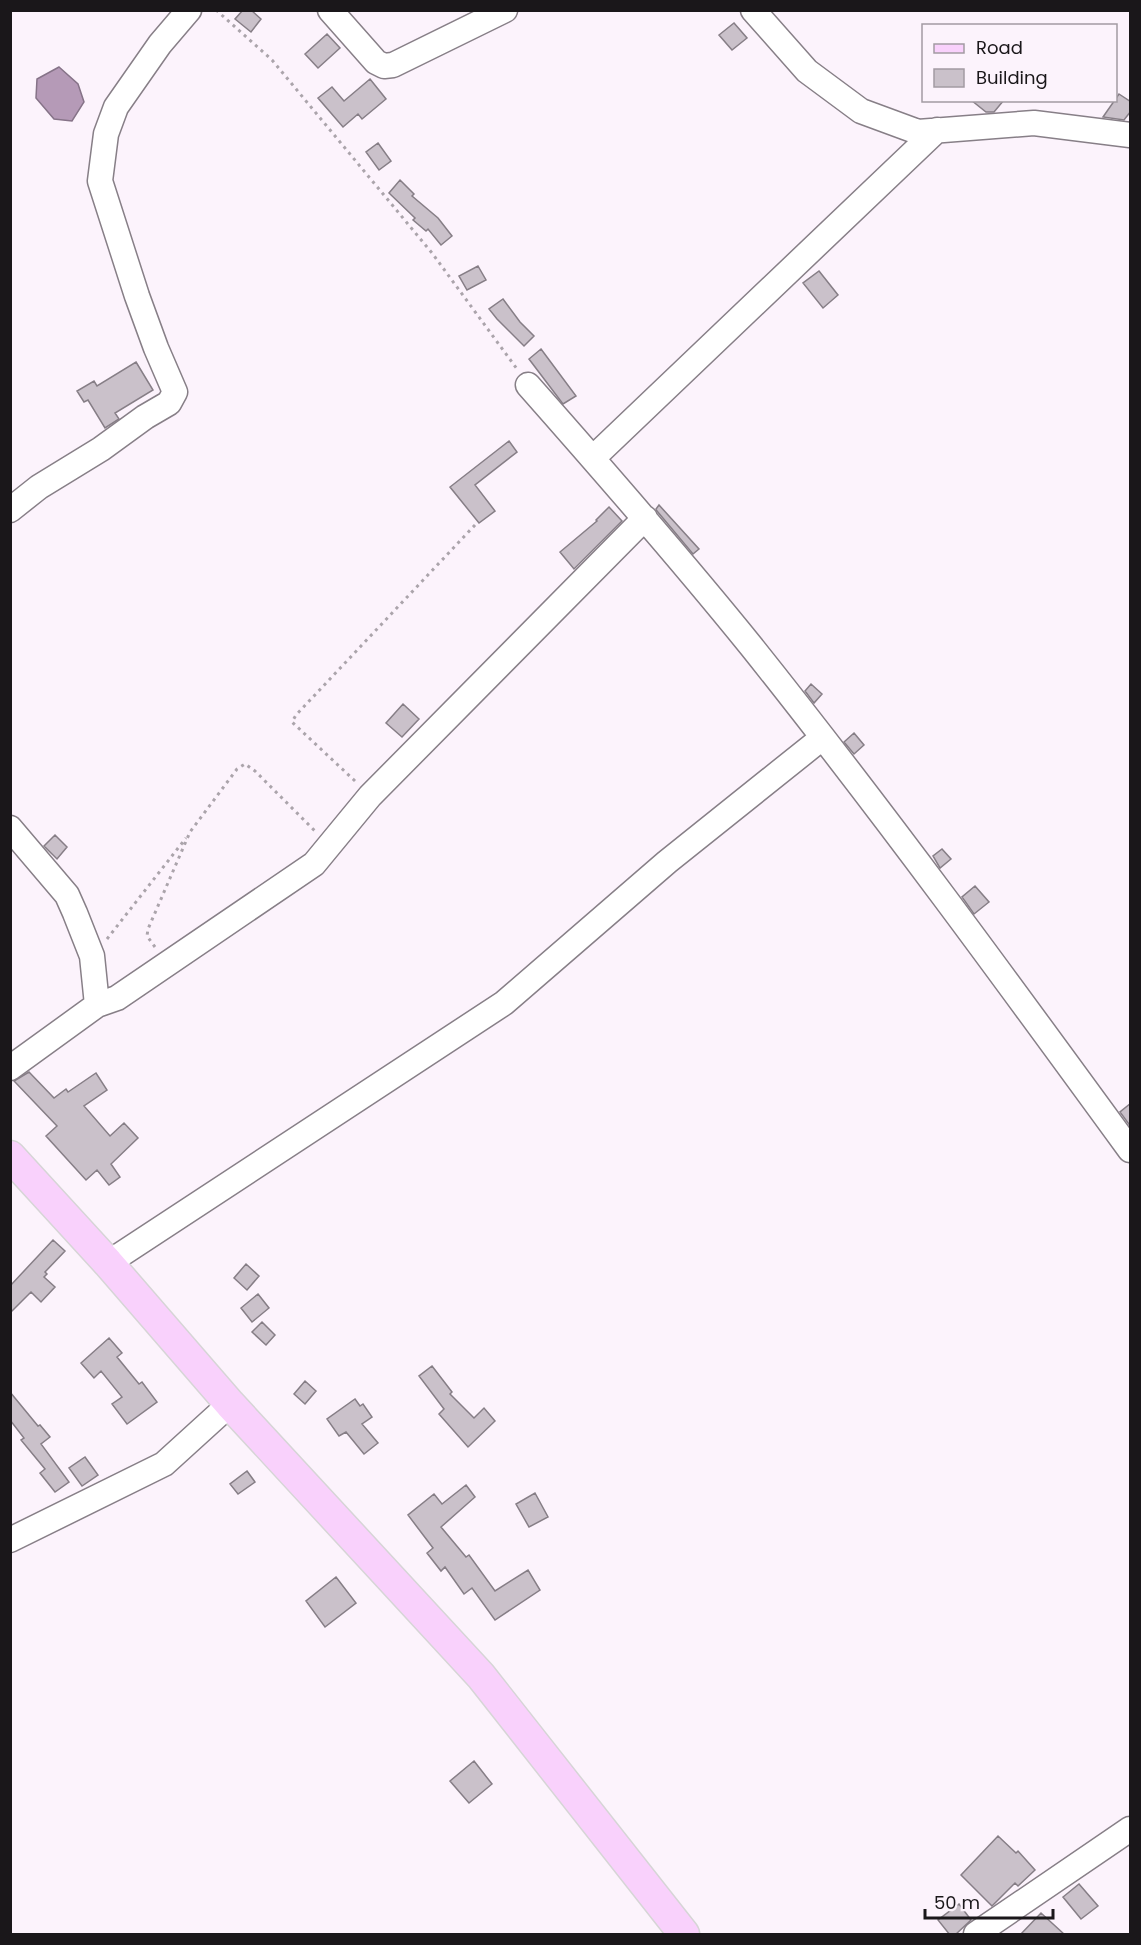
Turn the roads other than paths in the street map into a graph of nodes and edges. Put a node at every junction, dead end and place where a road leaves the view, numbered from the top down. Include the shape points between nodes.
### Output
1 (189, 10) edge
2 (330, 10) edge
3 (506, 10) edge
4 (753, 10) edge
5 (937, 130) junction
6 (1131, 135) edge
7 (528, 385) road end
8 (593, 458) junction
9 (10, 510) edge
10 (645, 518) junction
11 (822, 738) junction
12 (10, 828) edge
13 (97, 1005) junction
14 (10, 1068) edge
15 (1131, 1150) edge
16 (10, 1156) edge
17 (108, 1263) junction
18 (230, 1404) junction
19 (10, 1540) edge
20 (1131, 1829) edge
21 (684, 1935) edge
22 (976, 1935) edge

1 - 9 street via 116,107 106,134 100,181 141,306 175,392 173,398
2 - 3 street via 384,66
4 - 5 street via 807,71 861,111 918,132
5 - 6 street via 1034,123
5 - 8 street
7 - 8 street
8 - 10 street
10 - 11 street
10 - 13 street via 370,796 314,864 117,998
11 - 15 street
11 - 17 street via 667,862 504,1003
12 - 13 street via 66,895 92,956
13 - 14 street
16 - 17 main road
17 - 18 main road
18 - 19 street via 164,1464
18 - 21 main road via 481,1676
20 - 22 street

